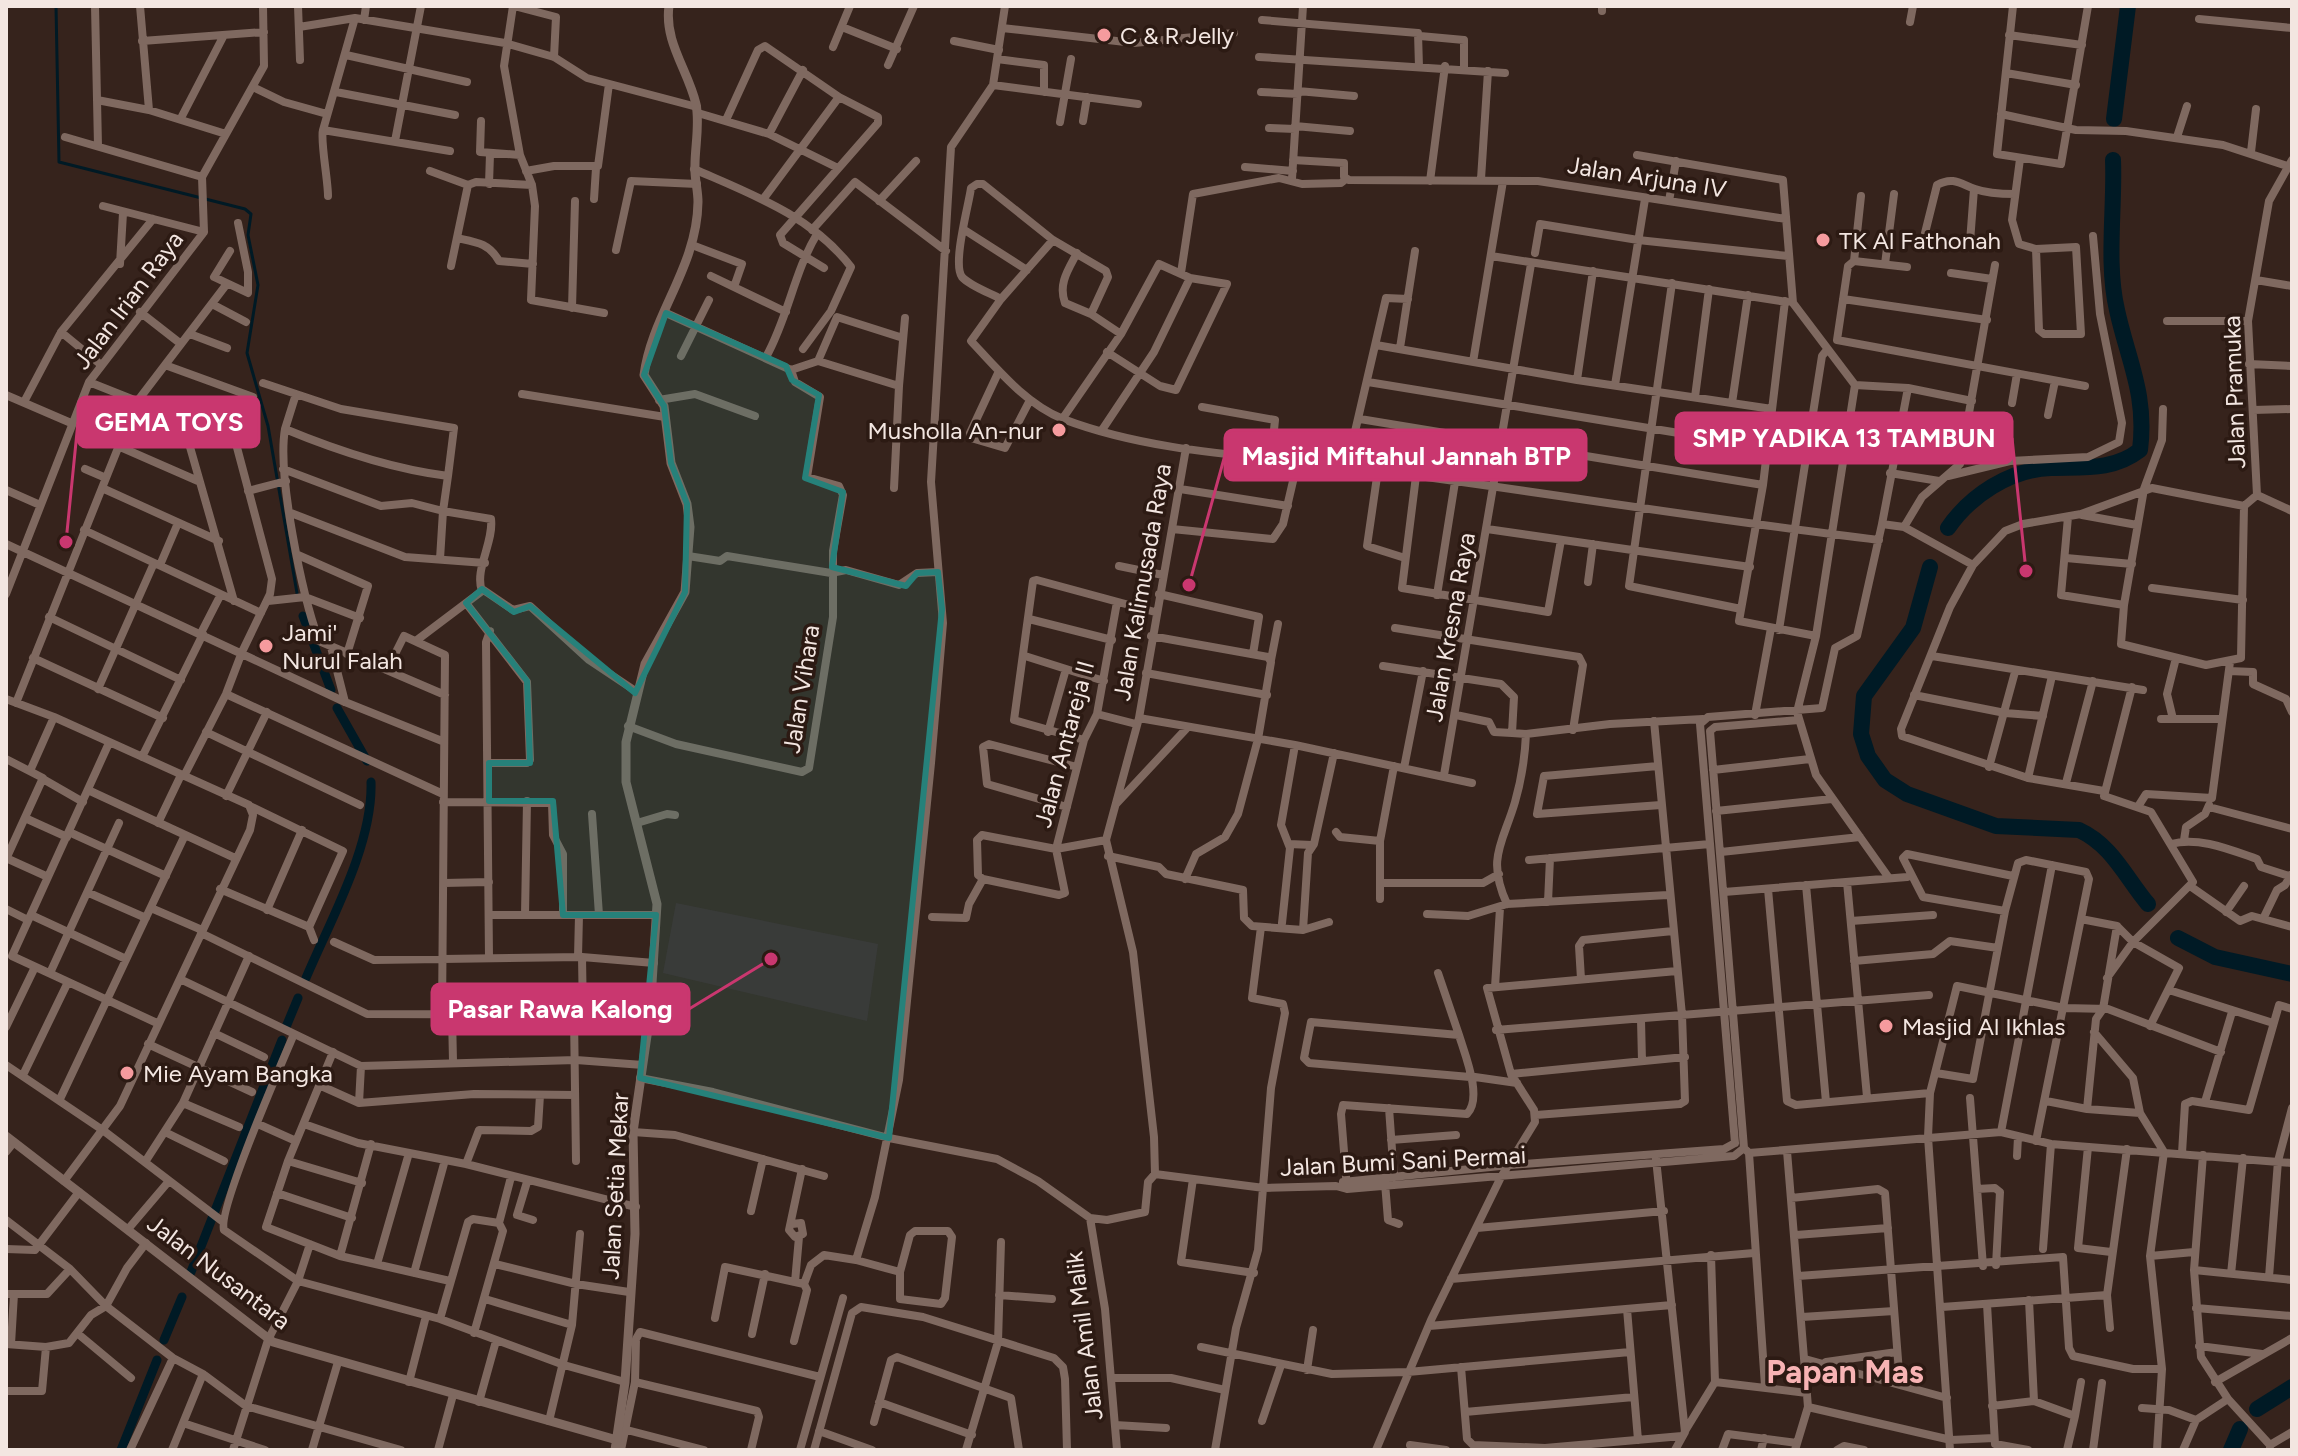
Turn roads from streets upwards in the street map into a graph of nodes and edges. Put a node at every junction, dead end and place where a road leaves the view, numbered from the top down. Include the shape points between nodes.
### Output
1 (95, 6) edge
2 (140, 6) edge
3 (263, 6) edge
4 (298, 6) edge
5 (366, 6) edge
6 (421, 6) edge
7 (513, 6) edge
8 (669, 6) edge
9 (850, 6) edge
10 (914, 6) edge
11 (1005, 6) edge
12 (1303, 6) edge
13 (1913, 6) edge
14 (2013, 6) edge
15 (2088, 6) edge
16 (360, 19) junction
17 (2199, 19) dead end
18 (1262, 20) dead end
19 (1910, 22) dead end
20 (1302, 23) junction
21 (299, 27) junction
22 (842, 27) junction
23 (1002, 28) junction
24 (2292, 28) edge
25 (419, 29) junction
26 (264, 32) junction
27 (1234, 33) dead end
28 (2009, 35) junction
29 (1420, 36) junction
30 (223, 37) junction
31 (142, 41) junction
32 (954, 41) dead end
33 (505, 43) junction
34 (2082, 45) junction
35 (833, 47) dead end
36 (897, 49) junction
37 (346, 55) junction
38 (998, 55) junction
39 (554, 57) junction
40 (1259, 57) dead end
41 (1071, 59) dead end
42 (300, 60) dead end
43 (1300, 61) junction
44 (888, 65) dead end
45 (1445, 66) junction
46 (1419, 67) junction
47 (1464, 68) junction
48 (410, 69) junction
49 (803, 70) junction
50 (1488, 71) junction
51 (1505, 73) dead end
52 (2006, 73) junction
53 (467, 82) dead end
54 (609, 84) junction
55 (993, 85) junction
56 (2076, 85) junction
57 (253, 87) junction
58 (336, 92) junction
59 (1044, 92) junction
60 (1261, 92) dead end
61 (1298, 93) junction
62 (1066, 94) junction
63 (1354, 96) dead end
64 (839, 97) junction
65 (1087, 97) junction
66 (97, 100) junction
67 (1138, 104) dead end
68 (403, 105) junction
69 (2187, 106) dead end
70 (2256, 109) dead end
71 (149, 110) junction
72 (697, 110) junction
73 (327, 114) junction
74 (2001, 114) junction
75 (455, 115) dead end
76 (181, 118) junction
77 (726, 120) junction
78 (481, 121) dead end
79 (1083, 121) dead end
80 (1060, 122) dead end
81 (1295, 127) junction
82 (1269, 128) dead end
83 (2069, 129) junction
84 (324, 131) junction
85 (1350, 131) dead end
86 (226, 134) junction
87 (769, 134) junction
88 (65, 137) dead end
89 (2177, 137) junction
90 (395, 141) junction
91 (98, 146) junction
92 (802, 150) junction
93 (450, 151) dead end
94 (2251, 152) junction
95 (490, 154) junction
96 (520, 155) junction
97 (1637, 155) dead end
98 (2020, 159) junction
99 (1293, 160) junction
100 (916, 161) dead end
101 (1676, 161) junction
102 (2290, 163) edge
103 (836, 167) junction
104 (1245, 167) dead end
105 (596, 168) junction
106 (694, 169) junction
107 (430, 171) dead end
108 (526, 171) junction
109 (1292, 175) junction
110 (202, 177) junction
111 (1346, 179) junction
112 (1481, 179) junction
113 (1430, 181) junction
114 (1503, 181) junction
115 (489, 184) junction
116 (697, 184) junction
117 (468, 185) junction
118 (532, 185) junction
119 (1974, 189) junction
120 (1894, 194) dead end
121 (2015, 194) junction
122 (328, 196) dead end
123 (1861, 196) dead end
124 (764, 198) junction
125 (594, 199) dead end
126 (1645, 199) junction
127 (575, 201) dead end
128 (879, 201) junction
129 (1669, 201) junction
130 (103, 206) dead end
131 (123, 213) junction
132 (794, 218) junction
133 (153, 219) junction
134 (1786, 219) junction
135 (238, 223) dead end
136 (963, 229) junction
137 (204, 232) junction
138 (814, 232) junction
139 (1925, 233) dead end
140 (2093, 236) dead end
141 (457, 238) junction
142 (1053, 240) junction
143 (1638, 240) junction
144 (1970, 242) dead end
145 (692, 245) junction
146 (2036, 249) junction
147 (616, 250) dead end
148 (230, 251) dead end
149 (946, 251) junction
150 (1415, 251) dead end
151 (1077, 253) junction
152 (1535, 253) dead end
153 (804, 256) junction
154 (1491, 256) junction
155 (1788, 256) junction
156 (1854, 261) junction
157 (120, 264) junction
158 (533, 264) junction
159 (1531, 264) junction
160 (1885, 264) junction
161 (1995, 265) dead end
162 (451, 266) dead end
163 (1907, 267) dead end
164 (824, 268) dead end
165 (1027, 270) junction
166 (1593, 271) junction
167 (1181, 273) junction
168 (1951, 273) dead end
169 (711, 276) dead end
170 (1633, 277) junction
171 (1190, 278) junction
172 (1992, 279) junction
173 (2256, 280) junction
174 (1672, 283) junction
175 (226, 285) junction
176 (2292, 286) edge
177 (734, 287) junction
178 (1709, 289) junction
179 (1748, 295) junction
180 (1001, 299) junction
181 (1408, 299) junction
182 (1843, 299) junction
183 (709, 300) dead end
184 (1789, 302) junction
185 (212, 304) junction
186 (572, 308) junction
187 (140, 312) junction
188 (786, 312) junction
189 (604, 313) dead end
190 (666, 313) junction
191 (1091, 314) junction
192 (905, 318) dead end
193 (1987, 320) junction
194 (2167, 321) dead end
195 (2248, 321) junction
196 (246, 322) dead end
197 (698, 325) junction
198 (61, 332) junction
199 (190, 334) junction
200 (1121, 334) junction
201 (903, 338) junction
202 (181, 344) junction
203 (1376, 345) junction
204 (227, 348) dead end
205 (1400, 348) junction
206 (803, 349) dead end
207 (1826, 351) junction
208 (1107, 352) junction
209 (681, 356) dead end
210 (766, 357) junction
211 (818, 361) junction
212 (1473, 362) junction
213 (100, 364) junction
214 (1976, 364) junction
215 (2249, 364) junction
216 (165, 365) junction
217 (2292, 366) edge
218 (1514, 369) junction
219 (791, 370) junction
220 (999, 371) junction
221 (1140, 374) junction
222 (2017, 374) junction
223 (1577, 380) junction
224 (2055, 381) junction
225 (89, 382) junction
226 (1368, 382) junction
227 (263, 383) dead end
228 (1615, 385) junction
229 (1855, 385) junction
230 (899, 386) junction
231 (2085, 386) dead end
232 (1908, 388) junction
233 (1656, 390) junction
234 (296, 394) junction
235 (522, 394) dead end
236 (6, 395) edge
237 (253, 397) dead end
238 (1695, 397) junction
239 (659, 400) junction
240 (1030, 400) junction
241 (1972, 401) junction
242 (24, 402) junction
243 (136, 403) junction
244 (1732, 403) junction
245 (2012, 403) dead end
246 (1508, 405) junction
247 (1202, 407) dead end
248 (1772, 409) junction
249 (2163, 409) dead end
250 (2292, 409) edge
251 (2253, 410) junction
252 (2048, 415) dead end
253 (755, 416) dead end
254 (1064, 416) junction
255 (665, 417) junction
256 (182, 419) junction
257 (1360, 419) junction
258 (71, 423) junction
259 (1651, 427) junction
260 (285, 429) junction
261 (1900, 429) junction
262 (1102, 430) junction
263 (1966, 437) junction
264 (1501, 444) junction
265 (118, 446) junction
266 (1768, 446) junction
267 (1186, 448) junction
268 (1807, 454) junction
269 (1271, 460) junction
270 (1297, 464) junction
271 (1347, 466) junction
272 (1645, 467) junction
273 (85, 469) dead end
274 (283, 469) junction
275 (1378, 470) junction
276 (1890, 473) junction
277 (448, 476) junction
278 (1416, 476) junction
279 (106, 478) junction
280 (1943, 478) junction
281 (198, 481) junction
282 (280, 482) junction
283 (1455, 482) junction
284 (1763, 485) junction
285 (1494, 486) junction
286 (102, 488) junction
287 (894, 488) dead end
288 (1180, 489) junction
289 (2144, 489) junction
290 (6, 490) edge
291 (248, 491) junction
292 (2257, 495) junction
293 (40, 505) junction
294 (1288, 506) junction
295 (2244, 506) junction
296 (1639, 508) junction
297 (443, 511) junction
298 (2292, 511) edge
299 (291, 513) junction
300 (2081, 514) junction
301 (2068, 517) junction
302 (178, 523) junction
303 (1882, 524) junction
304 (2137, 525) junction
305 (1757, 526) junction
306 (1904, 527) junction
307 (1172, 529) junction
308 (1487, 529) junction
309 (84, 530) junction
310 (1797, 530) junction
311 (1834, 535) junction
312 (1561, 540) junction
313 (1879, 540) junction
314 (219, 541) junction
315 (6, 544) edge
316 (1593, 544) junction
317 (1633, 550) junction
318 (23, 553) junction
319 (298, 555) junction
320 (688, 556) junction
321 (1405, 558) junction
322 (2066, 558) junction
323 (440, 559) junction
324 (485, 563) junction
325 (157, 564) junction
326 (2132, 564) junction
327 (1973, 565) junction
328 (1119, 566) dead end
329 (1750, 567) junction
330 (67, 572) junction
331 (938, 572) junction
332 (831, 573) junction
333 (1163, 575) junction
334 (1588, 582) dead end
335 (2152, 588) dead end
336 (482, 589) junction
337 (6, 594) edge
338 (1159, 594) junction
339 (1437, 595) junction
340 (220, 596) junction
341 (300, 598) junction
342 (2243, 600) junction
343 (234, 601) junction
344 (268, 601) junction
345 (1475, 601) junction
346 (1117, 602) junction
347 (466, 603) junction
348 (135, 604) junction
349 (2124, 605) junction
350 (1741, 609) junction
351 (1155, 612) junction
352 (261, 613) junction
353 (49, 617) junction
354 (360, 618) junction
355 (1029, 619) junction
356 (1278, 624) dead end
357 (1395, 628) dead end
358 (1775, 629) junction
359 (490, 631) junction
360 (202, 634) junction
361 (1151, 636) junction
362 (1816, 636) junction
363 (1468, 639) junction
364 (417, 640) junction
365 (1112, 640) junction
366 (331, 647) junction
367 (116, 650) junction
368 (242, 652) junction
369 (347, 654) junction
370 (1253, 654) junction
371 (1025, 656) junction
372 (1932, 656) junction
373 (33, 658) junction
374 (2176, 658) junction
375 (1271, 660) junction
376 (1383, 666) dead end
377 (2230, 666) junction
378 (1066, 669) junction
379 (387, 670) junction
380 (1423, 671) junction
381 (2015, 672) junction
382 (1146, 673) junction
383 (2052, 676) junction
384 (1462, 677) junction
385 (181, 680) junction
386 (1104, 681) junction
387 (2093, 681) junction
388 (2132, 687) junction
389 (98, 689) junction
390 (2143, 690) dead end
391 (637, 692) junction
392 (226, 694) junction
393 (445, 695) junction
394 (1267, 695) junction
395 (1914, 695) junction
396 (6, 699) edge
397 (342, 700) junction
398 (16, 703) junction
399 (267, 712) junction
400 (2292, 712) edge
401 (2005, 713) junction
402 (1097, 714) junction
403 (1456, 715) junction
404 (1755, 715) junction
405 (1798, 716) junction
406 (2043, 716) junction
407 (54, 717) junction
408 (163, 718) junction
409 (1703, 719) junction
410 (2161, 719) dead end
411 (2173, 719) junction
412 (2220, 719) junction
413 (1137, 721) junction
414 (1654, 721) junction
415 (628, 726) junction
416 (1186, 729) junction
417 (1573, 730) junction
418 (206, 732) junction
419 (1048, 732) junction
420 (1512, 733) junction
421 (1526, 734) junction
422 (1258, 739) junction
423 (1084, 740) junction
424 (442, 741) junction
425 (109, 743) junction
426 (1295, 745) junction
427 (248, 752) junction
428 (1334, 753) junction
429 (142, 757) junction
430 (6, 759) edge
431 (1810, 759) junction
432 (489, 763) junction
433 (1658, 766) junction
434 (1077, 767) junction
435 (1399, 767) junction
436 (1989, 767) junction
437 (1713, 770) junction
438 (30, 771) junction
439 (1444, 775) junction
440 (182, 776) junction
441 (2028, 778) junction
442 (43, 779) junction
443 (1472, 783) dead end
444 (2066, 783) junction
445 (88, 790) junction
446 (2104, 791) junction
447 (226, 796) junction
448 (443, 798) junction
449 (1832, 799) junction
450 (489, 801) junction
451 (527, 801) junction
452 (83, 802) junction
453 (2210, 802) junction
454 (249, 805) junction
455 (360, 805) dead end
456 (1661, 805) junction
457 (2139, 805) junction
458 (1114, 806) junction
459 (1067, 807) junction
460 (1716, 811) junction
461 (592, 814) dead end
462 (675, 815) dead end
463 (25, 818) junction
464 (119, 823) dead end
465 (158, 823) junction
466 (637, 823) junction
467 (2292, 829) edge
468 (302, 830) junction
469 (1336, 832) dead end
470 (68, 835) junction
471 (185, 835) junction
472 (1860, 837) junction
473 (1106, 840) junction
474 (2184, 840) junction
475 (1380, 841) junction
476 (1289, 844) junction
477 (1710, 844) junction
478 (2171, 844) junction
479 (1312, 845) junction
480 (1665, 848) junction
481 (1056, 849) junction
482 (107, 850) junction
483 (1721, 852) junction
484 (1108, 856) junction
485 (6, 858) edge
486 (235, 858) junction
487 (1550, 858) junction
488 (1529, 860) dead end
489 (2052, 865) junction
490 (1499, 874) junction
491 (2290, 875) edge
492 (166, 876) junction
493 (2013, 876) junction
494 (48, 877) junction
495 (1907, 877) dead end
496 (1889, 878) junction
497 (983, 879) junction
498 (1185, 879) junction
499 (489, 882) junction
500 (1847, 882) junction
501 (444, 883) junction
502 (1380, 883) junction
503 (1806, 885) junction
504 (2190, 886) junction
505 (2244, 886) dead end
506 (220, 889) junction
507 (1768, 889) junction
508 (1724, 892) junction
509 (89, 893) junction
510 (1668, 895) junction
511 (1380, 899) dead end
512 (1548, 902) junction
513 (1504, 906) junction
514 (151, 908) junction
515 (6, 909) edge
516 (267, 910) junction
517 (2005, 911) junction
518 (2226, 912) junction
519 (1427, 914) dead end
520 (490, 915) junction
521 (525, 915) junction
522 (563, 915) junction
523 (579, 915) junction
524 (599, 915) junction
525 (656, 915) junction
526 (1933, 915) dead end
527 (932, 917) dead end
528 (30, 918) junction
529 (146, 918) junction
530 (2081, 919) junction
531 (2263, 919) junction
532 (1851, 921) junction
533 (1329, 922) dead end
534 (1282, 923) dead end
535 (2117, 926) junction
536 (309, 927) junction
537 (1261, 927) junction
538 (2292, 927) edge
539 (1303, 930) junction
540 (202, 931) junction
541 (1673, 931) junction
542 (71, 934) junction
543 (314, 940) dead end
544 (334, 942) dead end
545 (2133, 942) junction
546 (1998, 948) junction
547 (9, 955) edge
548 (249, 956) junction
549 (580, 957) junction
550 (489, 958) junction
551 (126, 959) junction
552 (443, 959) junction
553 (1854, 961) junction
554 (654, 963) junction
555 (35, 967) junction
556 (1677, 971) junction
557 (50, 973) junction
558 (1438, 973) dead end
559 (2107, 978) junction
560 (180, 979) junction
561 (1581, 979) junction
562 (68, 982) junction
563 (1495, 987) junction
564 (2169, 990) junction
565 (1989, 993) junction
566 (1929, 995) dead end
567 (107, 1000) junction
568 (1858, 1000) junction
569 (2026, 1000) junction
570 (229, 1002) junction
571 (1817, 1004) junction
572 (1779, 1007) junction
573 (2064, 1008) junction
574 (2103, 1009) junction
575 (2292, 1009) edge
576 (1735, 1011) junction
577 (1725, 1012) junction
578 (2232, 1012) junction
579 (447, 1015) junction
580 (650, 1015) junction
581 (1682, 1015) junction
582 (579, 1016) junction
583 (1641, 1020) junction
584 (157, 1023) junction
585 (2273, 1023) junction
586 (2150, 1026) junction
587 (6, 1027) edge
588 (1496, 1030) junction
589 (2094, 1032) junction
590 (214, 1033) junction
591 (291, 1033) junction
592 (1459, 1035) junction
593 (148, 1044) junction
594 (333, 1052) junction
595 (2221, 1052) junction
596 (264, 1057) dead end
597 (1685, 1057) junction
598 (576, 1060) junction
599 (453, 1061) junction
600 (1642, 1061) junction
601 (6, 1065) edge
602 (643, 1065) junction
603 (361, 1066) junction
604 (197, 1069) junction
605 (1936, 1073) junction
606 (1511, 1074) junction
607 (23, 1075) junction
608 (1470, 1077) junction
609 (640, 1078) junction
610 (1517, 1083) junction
611 (319, 1085) junction
612 (252, 1092) dead end
613 (1930, 1093) junction
614 (540, 1095) junction
615 (575, 1095) junction
616 (1867, 1097) junction
617 (1970, 1098) dead end
618 (60, 1099) junction
619 (2046, 1101) junction
620 (1826, 1102) junction
621 (2205, 1102) junction
622 (183, 1103) junction
623 (359, 1103) junction
624 (1389, 1108) junction
625 (2292, 1108) edge
626 (2087, 1109) junction
627 (2140, 1113) junction
628 (1536, 1115) junction
629 (258, 1124) junction
630 (304, 1124) junction
631 (239, 1127) dead end
632 (104, 1131) junction
633 (633, 1132) junction
634 (1973, 1132) junction
635 (2001, 1132) junction
636 (167, 1133) junction
637 (1456, 1135) dead end
638 (1928, 1137) junction
639 (2018, 1137) junction
640 (889, 1138) junction
641 (10, 1139) edge
642 (1391, 1140) junction
643 (296, 1141) junction
644 (2036, 1141) junction
645 (1735, 1143) junction
646 (371, 1144) junction
647 (2051, 1144) junction
648 (2088, 1147) junction
649 (2127, 1149) junction
650 (1747, 1151) junction
651 (1787, 1151) junction
652 (6, 1152) edge
653 (2164, 1152) junction
654 (409, 1153) junction
655 (2182, 1153) junction
656 (2203, 1155) junction
657 (2017, 1156) dead end
658 (2243, 1158) junction
659 (763, 1159) junction
660 (1656, 1159) junction
661 (445, 1160) junction
662 (224, 1161) dead end
663 (288, 1161) junction
664 (576, 1161) dead end
665 (2278, 1161) junction
666 (145, 1162) junction
667 (2292, 1163) edge
668 (466, 1164) junction
669 (1510, 1165) junction
670 (802, 1169) junction
671 (1463, 1170) junction
672 (1155, 1174) junction
673 (824, 1176) dead end
674 (511, 1177) junction
675 (1501, 1177) junction
676 (1193, 1179) junction
677 (1388, 1180) junction
678 (1459, 1180) junction
679 (64, 1181) junction
680 (169, 1181) junction
681 (527, 1182) junction
682 (362, 1183) junction
683 (1346, 1185) junction
684 (1264, 1188) junction
685 (1977, 1189) junction
686 (79, 1192) junction
687 (277, 1193) junction
688 (1791, 1198) junction
689 (636, 1207) junction
690 (751, 1211) dead end
691 (1664, 1211) junction
692 (352, 1218) junction
693 (1090, 1218) junction
694 (6, 1220) edge
695 (219, 1220) junction
696 (533, 1220) dead end
697 (499, 1223) junction
698 (1399, 1224) dead end
699 (129, 1228) junction
700 (1477, 1228) junction
701 (1888, 1228) junction
702 (580, 1234) dead end
703 (1796, 1235) junction
704 (1001, 1242) dead end
705 (39, 1243) junction
706 (146, 1243) junction
707 (310, 1244) junction
708 (6, 1249) edge
709 (2043, 1249) dead end
710 (2111, 1252) junction
711 (2194, 1252) junction
712 (1754, 1253) junction
713 (1711, 1255) junction
714 (340, 1256) junction
715 (2150, 1256) junction
716 (1669, 1258) junction
717 (856, 1260) junction
718 (799, 1261) junction
719 (377, 1264) junction
720 (495, 1264) junction
721 (811, 1265) junction
722 (1940, 1265) junction
723 (1996, 1265) junction
724 (1983, 1266) junction
725 (70, 1269) junction
726 (2194, 1270) junction
727 (1891, 1271) junction
728 (900, 1272) junction
729 (414, 1273) junction
730 (1254, 1273) junction
731 (765, 1274) junction
732 (2231, 1274) junction
733 (1798, 1276) junction
734 (2269, 1277) junction
735 (1451, 1279) junction
736 (2292, 1280) edge
737 (298, 1281) junction
738 (450, 1281) junction
739 (800, 1283) junction
740 (576, 1284) junction
741 (629, 1292) junction
742 (10, 1294) edge
743 (999, 1295) junction
744 (2107, 1295) junction
745 (843, 1298) dead end
746 (485, 1299) junction
747 (1052, 1299) dead end
748 (2065, 1299) junction
749 (2029, 1300) junction
750 (1987, 1304) junction
751 (1672, 1305) junction
752 (106, 1306) junction
753 (1942, 1307) junction
754 (2196, 1308) junction
755 (1627, 1309) junction
756 (1894, 1311) junction
757 (426, 1316) junction
758 (2292, 1316) edge
759 (1802, 1317) junction
760 (715, 1318) dead end
761 (440, 1319) junction
762 (572, 1325) junction
763 (1429, 1326) junction
764 (2110, 1328) dead end
765 (1313, 1330) dead end
766 (77, 1333) junction
767 (474, 1333) junction
768 (752, 1334) dead end
769 (2292, 1338) edge
770 (268, 1340) junction
771 (496, 1341) junction
772 (794, 1341) dead end
773 (998, 1342) junction
774 (9, 1344) edge
775 (2199, 1346) junction
776 (46, 1347) junction
777 (1201, 1347) dead end
778 (1630, 1352) junction
779 (1897, 1352) junction
780 (2263, 1354) junction
781 (170, 1355) junction
782 (1231, 1355) junction
783 (1805, 1359) junction
784 (338, 1362) junction
785 (1821, 1363) junction
786 (564, 1365) junction
787 (1281, 1365) junction
788 (1461, 1367) junction
789 (2162, 1369) junction
790 (1307, 1370) junction
791 (1408, 1372) junction
792 (203, 1374) junction
793 (820, 1377) junction
794 (131, 1378) dead end
795 (1112, 1378) junction
796 (409, 1382) junction
797 (630, 1382) junction
798 (1715, 1382) junction
799 (2081, 1382) dead end
800 (2215, 1382) junction
801 (2102, 1383) dead end
802 (1900, 1385) junction
803 (1765, 1386) junction
804 (986, 1390) junction
805 (1225, 1390) junction
806 (6, 1391) edge
807 (1807, 1393) junction
808 (453, 1395) junction
809 (1634, 1397) junction
810 (1947, 1398) junction
811 (2228, 1399) junction
812 (2034, 1401) junction
813 (479, 1402) junction
814 (879, 1402) junction
815 (246, 1406) junction
816 (1992, 1406) junction
817 (1808, 1407) junction
818 (2142, 1408) dead end
819 (2161, 1410) junction
820 (1465, 1412) junction
821 (2075, 1416) junction
822 (2196, 1420) junction
823 (549, 1421) junction
824 (1262, 1421) dead end
825 (874, 1422) dead end
826 (183, 1423) junction
827 (1115, 1425) junction
828 (319, 1427) junction
829 (1166, 1428) dead end
830 (627, 1430) junction
831 (819, 1431) junction
832 (2292, 1432) edge
833 (1683, 1434) junction
834 (972, 1435) junction
835 (1764, 1438) junction
836 (1994, 1438) junction
837 (1638, 1440) junction
838 (1410, 1445) dead end
839 (1950, 1445) edge
840 (235, 1446) edge
841 (618, 1447) edge
842 (1467, 1447) edge
843 (1796, 1447) edge
844 (390, 1448) edge
845 (2270, 1448) edge
846 (130, 1450) edge
847 (172, 1450) edge
848 (265, 1450) edge
849 (312, 1450) edge
850 (401, 1450) edge
851 (438, 1450) edge
852 (704, 1450) edge
853 (751, 1450) edge
854 (800, 1450) edge
855 (814, 1450) edge
856 (872, 1450) edge
857 (966, 1450) edge
858 (1019, 1450) edge
859 (1067, 1450) edge
860 (1117, 1450) edge
861 (1215, 1450) edge
862 (1376, 1450) edge
863 (1446, 1450) edge
864 (1530, 1450) edge
865 (1675, 1450) edge
866 (1722, 1450) edge
867 (1761, 1450) edge
868 (1837, 1450) edge
869 (1864, 1450) edge
870 (2028, 1450) edge
871 (2067, 1450) edge
872 (2093, 1450) edge
873 (2157, 1450) edge
874 (2183, 1450) edge

1 - 66 street
2 - 31 street
3 - 26 street
4 - 21 street
5 - 16 street
6 - 25 street
7 - 33 street
7 - 39 street via 556,17
8 - 72 street, Jalan Setia Mekar via 670,37
9 - 22 street
10 - 36 street
11 - 23 street
12 - 20 street
13 - 19 street
14 - 28 street
15 - 34 street
16 - 21 street
16 - 25 street
16 - 37 street
17 - 24 street
18 - 20 street
20 - 29 street
20 - 43 street
21 - 42 street
22 - 35 street
22 - 36 street
23 - 27 street via 1134,43
23 - 38 street
25 - 33 street
25 - 48 street
26 - 30 street
26 - 57 street via 264,66
28 - 34 street
28 - 52 street
29 - 46 street
29 - 47 street via 1464,40
30 - 31 street
30 - 76 street
31 - 71 street
32 - 38 street
33 - 39 street
33 - 96 street via 504,66
34 - 56 street
36 - 44 street
37 - 48 street
37 - 58 street
38 - 55 street
38 - 59 street via 1044,65
39 - 54 street via 581,76
40 - 43 street
41 - 62 street
43 - 46 street
43 - 61 street
45 - 46 street
45 - 47 street
45 - 113 street
47 - 50 street
48 - 53 street
48 - 68 street
49 - 64 street
49 - 77 street via 761,47
49 - 87 street
50 - 51 street
50 - 112 street
52 - 56 street
52 - 74 street
54 - 72 street
54 - 105 street
55 - 59 street
55 - 149 street via 952,144
56 - 83 street
57 - 73 street
57 - 86 street
58 - 68 street
58 - 73 street
59 - 62 street
60 - 61 street
61 - 63 street
61 - 81 street
62 - 65 street
62 - 80 street
64 - 92 street
64 - 103 street via 879,120
65 - 67 street
65 - 79 street
66 - 71 street
66 - 91 street
68 - 75 street
68 - 90 street
69 - 89 street
70 - 94 street
71 - 76 street
72 - 77 street
72 - 106 street, Jalan Setia Mekar
73 - 84 street
74 - 83 street
74 - 98 street via 1997,154
76 - 86 street
77 - 87 street
78 - 95 street via 479,149
81 - 82 street
81 - 85 street
81 - 99 street
83 - 89 street
83 - 98 street via 2061,164
84 - 90 street
84 - 122 street via 320,142 328,164
86 - 110 street
87 - 92 street
88 - 91 street
89 - 94 street
90 - 93 street
91 - 110 street
92 - 103 street
92 - 124 street
94 - 102 street
95 - 96 street
95 - 115 street
96 - 108 street
97 - 101 street
98 - 121 street
99 - 109 street
99 - 111 street via 1344,163
100 - 128 street
101 - 129 street
101 - 134 street via 1783,180
102 - 173 street, Jalan Pramuka via 2269,201
103 - 132 street
104 - 109 street
105 - 108 street
105 - 125 street
106 - 116 street, Jalan Setia Mekar
106 - 124 street
107 - 117 street
108 - 118 street
109 - 111 street, Jalan Arjuna IV via 1302,184
109 - 167 street via 1193,194
110 - 137 street, Jalan Irian Raya
111 - 113 street, Jalan Arjuna IV
112 - 113 street, Jalan Arjuna IV
112 - 114 street, Jalan Arjuna IV
114 - 126 street, Jalan Arjuna IV via 1538,181
114 - 154 street
115 - 117 street
115 - 118 street
116 - 145 street, Jalan Setia Mekar
116 - 147 street via 631,181
117 - 141 street
118 - 158 street
119 - 121 street
119 - 139 street via 1962,181 1937,185
119 - 144 street
120 - 160 street
121 - 146 street via 2016,240
123 - 156 street
124 - 132 street
126 - 129 street, Jalan Arjuna IV
126 - 143 street
127 - 186 street
128 - 138 street via 855,182
128 - 149 street
129 - 134 street, Jalan Arjuna IV
130 - 131 street
131 - 133 street
131 - 157 street
132 - 138 street
132 - 153 street via 780,240
133 - 137 street
133 - 157 street
134 - 155 street
135 - 175 street via 248,293
136 - 142 street via 971,188 983,184
136 - 165 street
136 - 180 street via 961,276
137 - 187 street, Jalan Irian Raya
138 - 153 street
138 - 206 street via 849,263 851,273
140 - 280 street via 2100,314 2122,423 2119,442 2088,457 2021,459
141 - 158 street via 482,243 499,261
141 - 162 street
142 - 151 street
142 - 165 street
143 - 152 street via 1540,224
143 - 155 street
143 - 170 street
145 - 177 street via 742,264
145 - 190 street, Jalan Setia Mekar
146 - 146 street via 2040,333 2081,334 2076,247
148 - 175 street via 214,275
149 - 331 street via 931,482
150 - 181 street
151 - 191 street via 1108,274
151 - 191 street via 1063,280 1062,296 1065,303
153 - 164 street
153 - 188 street
154 - 159 street
154 - 212 street
155 - 184 street
156 - 160 street
156 - 182 street via 1848,266
157 - 198 street
158 - 186 street via 531,300
159 - 166 street
159 - 218 street, Jalan Kresna Raya
160 - 163 street
161 - 172 street
165 - 180 street
166 - 170 street
166 - 223 street
167 - 171 street
167 - 200 street via 1164,264 1156,266
168 - 172 street
169 - 177 street
170 - 174 street
170 - 228 street
171 - 221 street
171 - 221 street via 1227,287 1178,389
172 - 193 street
173 - 176 street
173 - 195 street, Jalan Pramuka
174 - 178 street
174 - 233 street
175 - 185 street
177 - 188 street
178 - 179 street
178 - 238 street
179 - 184 street
179 - 244 street
180 - 220 street via 971,341
181 - 203 street via 1386,298
181 - 205 street
182 - 193 street
182 - 214 street via 1837,340
183 - 197 street
184 - 207 street
184 - 248 street
185 - 196 street
185 - 199 street
186 - 189 street
187 - 202 street
187 - 213 street, Jalan Irian Raya
188 - 210 street
190 - 197 street
190 - 239 street, Jalan Setia Mekar via 644,375
191 - 200 street
192 - 201 street
193 - 214 street
194 - 195 street
195 - 215 street, Jalan Pramuka
197 - 209 street
197 - 210 street
198 - 213 street
198 - 242 street
199 - 202 street
199 - 204 street
200 - 208 street
201 - 211 street via 837,317
201 - 230 street
202 - 216 street
203 - 205 street
203 - 226 street
205 - 212 street
207 - 229 street
207 - 268 street
208 - 221 street
208 - 254 street
210 - 219 street
211 - 219 street
211 - 230 street
212 - 218 street
213 - 225 street, Jalan Irian Raya
214 - 222 street
214 - 241 street
215 - 217 street
215 - 251 street, Jalan Pramuka
216 - 237 street
216 - 243 street
218 - 223 street
218 - 246 street, Jalan Kresna Raya
219 - 332 street via 795,382 820,397 807,477 843,492
220 - 240 street
220 - 240 street via 971,438 1007,447
221 - 262 street
222 - 224 street
222 - 245 street
223 - 228 street
224 - 231 street
224 - 252 street
225 - 243 street
225 - 258 street, Jalan Irian Raya
226 - 246 street
226 - 257 street
227 - 234 street
228 - 233 street
229 - 232 street
229 - 311 street
230 - 287 street
232 - 241 street
232 - 261 street
233 - 238 street
233 - 259 street
234 - 260 street
234 - 277 street via 387,419 454,428
235 - 255 street
236 - 242 street
238 - 244 street
239 - 253 street via 695,394
239 - 255 street, Jalan Setia Mekar
240 - 254 street
241 - 263 street
242 - 258 street
243 - 256 street
243 - 265 street
244 - 248 street
246 - 259 street
246 - 264 street, Jalan Kresna Raya
247 - 269 street via 1275,420
248 - 266 street
249 - 289 street via 2159,453
250 - 251 street
251 - 292 street, Jalan Pramuka
254 - 262 street
255 - 320 street, Jalan Setia Mekar via 671,463 689,514
256 - 281 street
256 - 291 street via 235,440
257 - 264 street
257 - 271 street
258 - 293 street, Jalan Irian Raya
259 - 266 street
259 - 272 street
260 - 274 street
260 - 277 street via 364,459
261 - 263 street
261 - 276 street
262 - 267 street
263 - 280 street via 1960,464
264 - 272 street
264 - 285 street, Jalan Kresna Raya
265 - 279 street
265 - 281 street
266 - 268 street
266 - 284 street
267 - 269 street, Jalan Kalimusada Raya
267 - 288 street, Jalan Kalimusada Raya
268 - 310 street
269 - 270 street, Jalan Kalimusada Raya
270 - 271 street, Jalan Kalimusada Raya
270 - 294 street
271 - 275 street, Jalan Kalimusada Raya
272 - 284 street
272 - 296 street
273 - 279 street
274 - 282 street
274 - 297 street via 381,506 412,503
275 - 278 street, Jalan Kalimusada Raya
275 - 321 street via 1367,546
276 - 280 street
276 - 303 street
277 - 297 street
278 - 283 street, Jalan Kalimusada Raya
278 - 321 street
279 - 286 street
280 - 306 street via 1922,497
281 - 314 street
282 - 291 street
282 - 299 street
283 - 285 street, Jalan Kalimusada Raya
283 - 339 street
284 - 305 street
285 - 296 street, Jalan Kalimusada Raya
285 - 308 street, Jalan Kresna Raya
286 - 302 street
286 - 309 street
288 - 294 street
288 - 307 street, Jalan Kalimusada Raya
289 - 295 street via 2168,488
289 - 300 street
289 - 304 street
290 - 293 street
291 - 344 street via 272,579
292 - 295 street
292 - 298 street, Jalan Pramuka
293 - 318 street, Jalan Irian Raya
294 - 307 street via 1279,533 1265,541
295 - 342 street
296 - 305 street, Jalan Kalimusada Raya
296 - 317 street
297 - 323 street
297 - 324 street via 491,519
299 - 319 street
299 - 323 street via 405,557
300 - 301 street
300 - 304 street
301 - 322 street
301 - 327 street via 2005,531
302 - 314 street
302 - 325 street
303 - 306 street
303 - 313 street
304 - 326 street
305 - 310 street, Jalan Kalimusada Raya
305 - 329 street
306 - 327 street
307 - 333 street, Jalan Kalimusada Raya
308 - 312 street
308 - 345 street, Jalan Kresna Raya
309 - 325 street
309 - 330 street
310 - 311 street, Jalan Kalimusada Raya
310 - 358 street
311 - 313 street, Jalan Kalimusada Raya
311 - 362 street
312 - 316 street
312 - 345 street via 1548,612
313 - 405 street via 1857,636 1835,648 1822,708
314 - 343 street
315 - 318 street
316 - 317 street
316 - 334 street
317 - 329 street
317 - 350 street via 1628,583 1632,589
318 - 330 street
318 - 337 street, Jalan Irian Raya
319 - 341 street
319 - 354 street via 366,583 369,591
320 - 332 street via 720,561 727,556
320 - 391 street, Jalan Setia Mekar via 685,592 656,640
321 - 339 street via 1401,586
322 - 326 street
322 - 349 street via 2063,597
323 - 324 street
324 - 336 street via 478,580
325 - 340 street
325 - 348 street
326 - 349 street
327 - 372 street
328 - 333 street
329 - 350 street
330 - 348 street
330 - 353 street
331 - 332 street via 917,573 899,585 846,570
331 - 640 street via 943,623 931,763
332 - 415 street, Jalan Vihara via 833,617 809,768 802,772 703,750
333 - 338 street, Jalan Kalimusada Raya
335 - 342 street
336 - 347 street
336 - 391 street via 513,610 530,606 589,660
338 - 351 street, Jalan Kalimusada Raya
338 - 370 street via 1261,619
339 - 345 street
340 - 343 street
340 - 360 street
341 - 344 street
341 - 354 street
341 - 366 street via 318,639
342 - 377 street via 2242,655
343 - 352 street
344 - 352 street
345 - 363 street, Jalan Kresna Raya
346 - 351 street
346 - 355 street via 1035,580
346 - 365 street, Jalan Antareja II
347 - 359 street
347 - 364 street
348 - 360 street
348 - 367 street
349 - 374 street via 2120,643
350 - 358 street via 1741,622
351 - 361 street, Jalan Kalimusada Raya
352 - 368 street
353 - 367 street
353 - 373 street
354 - 369 street
355 - 365 street
355 - 371 street
356 - 375 street
357 - 363 street
358 - 362 street
358 - 404 street
359 - 432 street
359 - 432 street via 527,682 531,717 527,763
360 - 368 street
360 - 385 street
361 - 370 street
361 - 382 street, Jalan Kalimusada Raya
362 - 405 street
363 - 384 street, Jalan Kresna Raya
363 - 417 street via 1579,657 1583,665
364 - 379 street via 400,638
364 - 393 street via 445,654
365 - 386 street, Jalan Antareja II
366 - 369 street
366 - 397 street
367 - 385 street
367 - 389 street
368 - 392 street
368 - 397 street
369 - 379 street
370 - 375 street
371 - 378 street
371 - 419 street via 1014,720
372 - 381 street
372 - 395 street
373 - 389 street
373 - 398 street
374 - 377 street
374 - 411 street via 2167,693
375 - 394 street
376 - 380 street
377 - 400 street via 2253,672 2253,684 2286,699
377 - 412 street
378 - 386 street
378 - 419 street
379 - 393 street
380 - 384 street
380 - 435 street
381 - 383 street
381 - 401 street
382 - 394 street
382 - 413 street, Jalan Kalimusada Raya
383 - 387 street
383 - 406 street
384 - 403 street, Jalan Kresna Raya
384 - 420 street via 1501,684 1513,692
385 - 408 street
386 - 402 street, Jalan Antareja II
387 - 388 street
387 - 444 street
388 - 390 street
388 - 446 street
389 - 408 street
391 - 415 street, Jalan Setia Mekar
392 - 399 street
392 - 418 street
393 - 424 street
394 - 422 street
395 - 401 street
395 - 436 street via 1902,736
396 - 398 street
397 - 424 street
398 - 407 street
399 - 427 street
399 - 448 street
401 - 406 street
401 - 436 street
402 - 413 street
402 - 423 street, Jalan Antareja II
403 - 420 street via 1489,722 1494,732
403 - 439 street, Jalan Kresna Raya
404 - 405 street
404 - 409 street
405 - 431 street
405 - 437 street via 1712,728
406 - 441 street
407 - 425 street
407 - 438 street
408 - 429 street
409 - 414 street
409 - 477 street via 1699,731
410 - 411 street
411 - 412 street
412 - 453 street
413 - 416 street
413 - 458 street, Jalan Kalimusada Raya
414 - 417 street
414 - 433 street
415 - 466 street, Jalan Setia Mekar via 626,782
416 - 422 street
416 - 458 street
417 - 421 street
418 - 427 street
418 - 440 street
419 - 423 street
420 - 421 street
421 - 490 street via 1515,802 1498,849
422 - 426 street
422 - 498 street via 1234,824 1225,837 1200,850
423 - 434 street, Jalan Antareja II
424 - 448 street
425 - 429 street
425 - 445 street
426 - 428 street
426 - 476 street via 1281,825
427 - 447 street
427 - 455 street
428 - 435 street
428 - 479 street
429 - 440 street
430 - 438 street
431 - 437 street
431 - 449 street
432 - 450 street
433 - 456 street
433 - 456 street via 1544,776 1537,814
434 - 459 street, Jalan Antareja II
434 - 459 street via 989,744 983,747 987,784
435 - 439 street
435 - 475 street
436 - 441 street
437 - 460 street
438 - 442 street
439 - 443 street
440 - 447 street
440 - 465 street
441 - 444 street
442 - 452 street
442 - 463 street
444 - 446 street
445 - 452 street
445 - 465 street
446 - 457 street via 2108,799
447 - 454 street
448 - 450 street
448 - 501 street
449 - 460 street
449 - 472 street
450 - 451 street
450 - 499 street
451 - 521 street
451 - 522 street via 552,803 553,835 563,854
452 - 470 street
453 - 457 street via 2146,794
453 - 467 street
453 - 474 street via 2205,814 2186,827
454 - 468 street
454 - 486 street via 252,822
456 - 480 street
457 - 478 street via 2151,812
458 - 473 street, Jalan Kalimusada Raya
459 - 481 street, Jalan Antareja II
460 - 483 street
461 - 524 street
462 - 466 street
463 - 470 street
463 - 485 street
464 - 482 street
465 - 471 street
466 - 525 street, Jalan Setia Mekar
468 - 516 street
468 - 536 street via 341,849 343,856
469 - 475 street via 1340,837
470 - 482 street
470 - 494 street
471 - 486 street
471 - 492 street
472 - 483 street
472 - 496 street
473 - 481 street
473 - 484 street, Jalan Kalimusada Raya
474 - 478 street
474 - 491 street via 2257,859 2261,867
475 - 502 street
476 - 479 street
476 - 534 street
477 - 480 street
477 - 577 street
478 - 504 street via 2192,876
479 - 539 street
480 - 487 street
480 - 510 street
481 - 497 street via 979,836 978,872
481 - 497 street via 1064,895
482 - 492 street
482 - 509 street
483 - 508 street
484 - 498 street via 1156,866
484 - 672 street, Jalan Kalimusada Raya via 1135,968
485 - 494 street
486 - 506 street
487 - 488 street
487 - 512 street
489 - 493 street via 2022,860
489 - 530 street via 2089,875
489 - 569 street
490 - 502 street via 1483,883
490 - 513 street
491 - 531 street
492 - 514 street
493 - 517 street
493 - 517 street via 1907,854 1903,858 1923,897
494 - 528 street
495 - 496 street
496 - 500 street
497 - 527 street via 966,918
498 - 537 street via 1244,890 1245,922
499 - 501 street
499 - 520 street
500 - 503 street
500 - 532 street
501 - 552 street
502 - 511 street
503 - 507 street
503 - 571 street
504 - 518 street
504 - 545 street
505 - 518 street
506 - 516 street
506 - 540 street
507 - 508 street
507 - 572 street
508 - 576 street
509 - 529 street
509 - 542 street
510 - 512 street
510 - 541 street
512 - 513 street
513 - 519 street via 1468,916
513 - 563 street
514 - 529 street
514 - 540 street
515 - 528 street
516 - 536 street
517 - 546 street
518 - 531 street via 2240,921
520 - 521 street
520 - 550 street
521 - 522 street
522 - 523 street
523 - 524 street
523 - 549 street
524 - 525 street
525 - 554 street, Jalan Setia Mekar
526 - 532 street
528 - 542 street
528 - 547 street
529 - 551 street
530 - 535 street
530 - 573 street
531 - 538 street
532 - 553 street
533 - 539 street
535 - 545 street
535 - 559 street
536 - 543 street
537 - 539 street
537 - 684 street via 1253,1000 1285,1008 1271,1088
540 - 548 street
540 - 560 street
541 - 556 street
541 - 561 street via 1583,940
542 - 551 street
542 - 557 street
544 - 552 street via 374,960
545 - 559 street
545 - 564 street via 2179,968
546 - 553 street via 1950,941 1933,954
546 - 565 street
547 - 555 street
548 - 570 street
548 - 579 street via 367,1014
549 - 550 street
549 - 554 street
549 - 582 street
550 - 552 street
551 - 567 street
552 - 579 street
553 - 568 street
554 - 580 street, Jalan Setia Mekar
555 - 557 street
555 - 587 street
556 - 561 street
556 - 581 street
557 - 562 street
558 - 592 street
559 - 574 street
560 - 570 street
560 - 584 street
561 - 563 street
562 - 567 street
562 - 607 street
563 - 588 street via 1486,991
564 - 578 street
564 - 586 street
565 - 569 street
565 - 605 street via 1959,986 1954,990
565 - 605 street via 1973,1079
566 - 568 street
567 - 584 street
567 - 618 street
568 - 571 street
568 - 616 street
569 - 573 street
569 - 635 street
570 - 590 street
570 - 591 street
571 - 572 street
571 - 620 street
572 - 576 street
572 - 620 street via 1786,1098 1796,1105
573 - 574 street
573 - 619 street
574 - 586 street
574 - 589 street
575 - 585 street via 2279,1005
576 - 577 street
576 - 650 street
577 - 581 street
577 - 645 street
578 - 585 street
578 - 595 street
579 - 582 street
579 - 599 street
580 - 582 street
580 - 602 street, Jalan Setia Mekar
581 - 583 street
581 - 597 street
582 - 598 street
583 - 588 street
583 - 600 street
584 - 593 street
585 - 621 street via 2249,1110
586 - 595 street
588 - 606 street
589 - 626 street
589 - 627 street via 2133,1078
590 - 596 street
590 - 604 street
591 - 594 street
591 - 629 street
592 - 608 street
592 - 608 street via 1315,1021 1309,1023 1304,1058 1309,1063
593 - 604 street
593 - 632 street
594 - 603 street
594 - 611 street
595 - 621 street
597 - 600 street
597 - 628 street via 1683,1103
598 - 599 street
598 - 602 street
598 - 615 street
599 - 603 street
600 - 606 street
601 - 607 street
602 - 609 street, Jalan Setia Mekar
603 - 623 street
604 - 612 street
604 - 622 street
605 - 613 street
606 - 610 street
607 - 618 street
608 - 610 street
608 - 624 street via 1473,1105 1467,1114
609 - 633 street, Jalan Setia Mekar
609 - 640 street
610 - 628 street
611 - 623 street
611 - 630 street
613 - 616 street
613 - 638 street
614 - 615 street
614 - 623 street
614 - 668 street via 538,1127 479,1130
615 - 664 street
616 - 620 street
617 - 634 street
618 - 632 street
619 - 626 street
619 - 644 street
621 - 655 street via 2185,1104
622 - 631 street
622 - 636 street
624 - 642 street
624 - 683 street via 1341,1106
625 - 665 street
626 - 627 street
627 - 653 street
628 - 669 street
629 - 643 street
629 - 695 street
630 - 643 street
630 - 646 street
632 - 666 street
632 - 679 street
633 - 659 street via 675,1135
633 - 689 street, Jalan Setia Mekar
634 - 635 street, Jalan Bumi Sani Permai
634 - 638 street, Jalan Bumi Sani Permai
634 - 685 street
635 - 639 street, Jalan Bumi Sani Permai
636 - 662 street
636 - 666 street
637 - 642 street
638 - 651 street, Jalan Bumi Sani Permai
638 - 722 street
639 - 644 street, Jalan Bumi Sani Permai
639 - 657 street
640 - 693 street via 997,1159
640 - 717 street
641 - 652 street
641 - 679 street, Jalan Nusantara
642 - 677 street
643 - 663 street
644 - 647 street, Jalan Bumi Sani Permai
645 - 650 street
645 - 660 street
646 - 654 street
646 - 682 street
647 - 648 street, Jalan Bumi Sani Permai
647 - 709 street
648 - 649 street, Jalan Bumi Sani Permai
648 - 710 street via 2078,1248
649 - 653 street, Jalan Bumi Sani Permai
649 - 710 street
650 - 651 street, Jalan Bumi Sani Permai
650 - 660 street, Jalan Bumi Sani Permai
650 - 712 street
651 - 688 street
653 - 655 street, Jalan Bumi Sani Permai
653 - 715 street
654 - 661 street
654 - 719 street
655 - 656 street, Jalan Bumi Sani Permai
656 - 658 street, Jalan Bumi Sani Permai
656 - 711 street
658 - 665 street, Jalan Bumi Sani Permai
658 - 732 street
659 - 670 street
659 - 690 street
660 - 669 street
660 - 675 street, Jalan Bumi Sani Permai
660 - 691 street
661 - 668 street
661 - 729 street
663 - 682 street
663 - 687 street
665 - 667 street, Jalan Bumi Sani Permai
665 - 734 street
666 - 680 street
668 - 674 street
669 - 671 street
669 - 675 street
670 - 673 street
670 - 718 street via 792,1224 803,1225
671 - 677 street
671 - 678 street
672 - 676 street, Jalan Bumi Sani Permai
672 - 693 street via 1148,1182 1145,1212
674 - 681 street
674 - 697 street
675 - 678 street, Jalan Bumi Sani Permai
675 - 700 street
676 - 684 street, Jalan Bumi Sani Permai
676 - 730 street via 1181,1262
677 - 678 street, Jalan Bumi Sani Permai
677 - 683 street
677 - 698 street via 1388,1220
679 - 686 street, Jalan Nusantara
680 - 695 street
680 - 699 street
681 - 689 street
681 - 696 street via 517,1215
682 - 692 street
683 - 684 street, Jalan Bumi Sani Permai
684 - 730 street
685 - 723 street via 2000,1192
685 - 724 street
686 - 699 street, Jalan Nusantara
686 - 705 street
687 - 692 street
687 - 707 street via 265,1224
688 - 701 street via 1883,1190
688 - 703 street
689 - 741 street, Jalan Setia Mekar
691 - 700 street
691 - 716 street
692 - 714 street
693 - 795 street, Jalan Amil Malik
694 - 705 street
695 - 737 street via 224,1230
697 - 720 street via 503,1231
697 - 738 street via 468,1222
699 - 706 street, Jalan Nusantara
700 - 735 street
701 - 703 street
701 - 727 street
702 - 740 street
703 - 733 street
704 - 743 street
705 - 708 street via 33,1251
705 - 725 street
706 - 752 street
706 - 770 street, Jalan Nusantara
707 - 714 street
707 - 737 street
710 - 744 street
711 - 715 street
711 - 726 street
712 - 713 street
712 - 803 street
713 - 716 street
713 - 798 street
714 - 719 street
715 - 789 street
716 - 735 street
716 - 751 street
717 - 721 street via 824,1255
717 - 728 street
718 - 721 street
718 - 739 street
719 - 729 street
720 - 740 street
720 - 746 street
721 - 739 street
722 - 724 street
722 - 727 street
722 - 753 street
723 - 724 street
723 - 748 street via 2063,1257
725 - 742 street via 47,1294
725 - 752 street
726 - 732 street
726 - 754 street
727 - 733 street
727 - 756 street
728 - 728 street via 902,1302 944,1302 950,1233 912,1232
729 - 738 street
730 - 782 street
731 - 739 street
731 - 760 street via 725,1267
731 - 768 street
732 - 734 street
733 - 759 street
734 - 736 street
735 - 763 street
737 - 757 street
737 - 770 street
738 - 761 street
739 - 772 street via 807,1290
740 - 741 street
740 - 762 street
741 - 797 street, Jalan Setia Mekar
742 - 774 street
743 - 747 street
743 - 773 street
744 - 748 street
744 - 764 street
745 - 793 street
746 - 762 street
746 - 767 street
748 - 749 street
748 - 789 street via 2073,1356 2133,1369
749 - 750 street
749 - 812 street
750 - 753 street
750 - 816 street
751 - 755 street
751 - 833 street
752 - 766 street
752 - 781 street
753 - 810 street
754 - 758 street
754 - 775 street
755 - 763 street
755 - 778 street
756 - 759 street
756 - 779 street
757 - 761 street
757 - 796 street
759 - 783 street
761 - 767 street
762 - 786 street
763 - 791 street
765 - 790 street
766 - 776 street via 65,1346
766 - 794 street
767 - 771 street
769 - 780 street
770 - 784 street, Jalan Nusantara
770 - 815 street
771 - 786 street
771 - 813 street
773 - 804 street
773 - 831 street via 923,1317 856,1309
773 - 859 street via 1054,1358 1063,1367
774 - 776 street
775 - 780 street
775 - 800 street
776 - 806 street via 42,1391
777 - 782 street
778 - 788 street
778 - 809 street
779 - 785 street
779 - 802 street
780 - 800 street
781 - 792 street
781 - 846 street
782 - 787 street
782 - 805 street
783 - 785 street
783 - 807 street
784 - 796 street, Jalan Nusantara
784 - 828 street
785 - 802 street
786 - 797 street
786 - 823 street
787 - 790 street
787 - 824 street
788 - 791 street
788 - 820 street
789 - 819 street
790 - 791 street
791 - 862 street
792 - 815 street
792 - 826 street
793 - 797 street via 640,1332
793 - 854 street
795 - 805 street via 1171,1378
795 - 827 street, Jalan Amil Malik
796 - 808 street, Jalan Nusantara
797 - 830 street
797 - 841 street, Jalan Setia Mekar
797 - 853 street via 757,1411
798 - 803 street
798 - 833 street
799 - 821 street
800 - 811 street
801 - 872 street
802 - 810 street
803 - 807 street
804 - 814 street via 897,1357 891,1360
804 - 834 street
804 - 858 street via 1014,1400
805 - 861 street
807 - 817 street
808 - 813 street, Jalan Nusantara
808 - 851 street
809 - 820 street
809 - 837 street
810 - 839 street
811 - 822 street
811 - 845 street
812 - 816 street
812 - 821 street
813 - 823 street, Jalan Nusantara
814 - 825 street
814 - 834 street
815 - 828 street
815 - 840 street
816 - 836 street
817 - 839 street
817 - 843 street
818 - 819 street
819 - 822 street
819 - 873 street
820 - 842 street
821 - 871 street
822 - 874 street
823 - 841 street, Jalan Nusantara
826 - 840 street
826 - 847 street
827 - 829 street
827 - 860 street, Jalan Amil Malik
828 - 844 street
828 - 849 street
830 - 841 street
830 - 852 street
831 - 855 street
831 - 856 street
832 - 845 street
833 - 837 street
833 - 865 street
834 - 857 street
835 - 843 street
835 - 866 street via 1728,1434
835 - 867 street
836 - 839 street
836 - 870 street via 1997,1446
837 - 864 street
838 - 863 street
840 - 848 street
842 - 864 street
844 - 850 street
868 - 869 street

